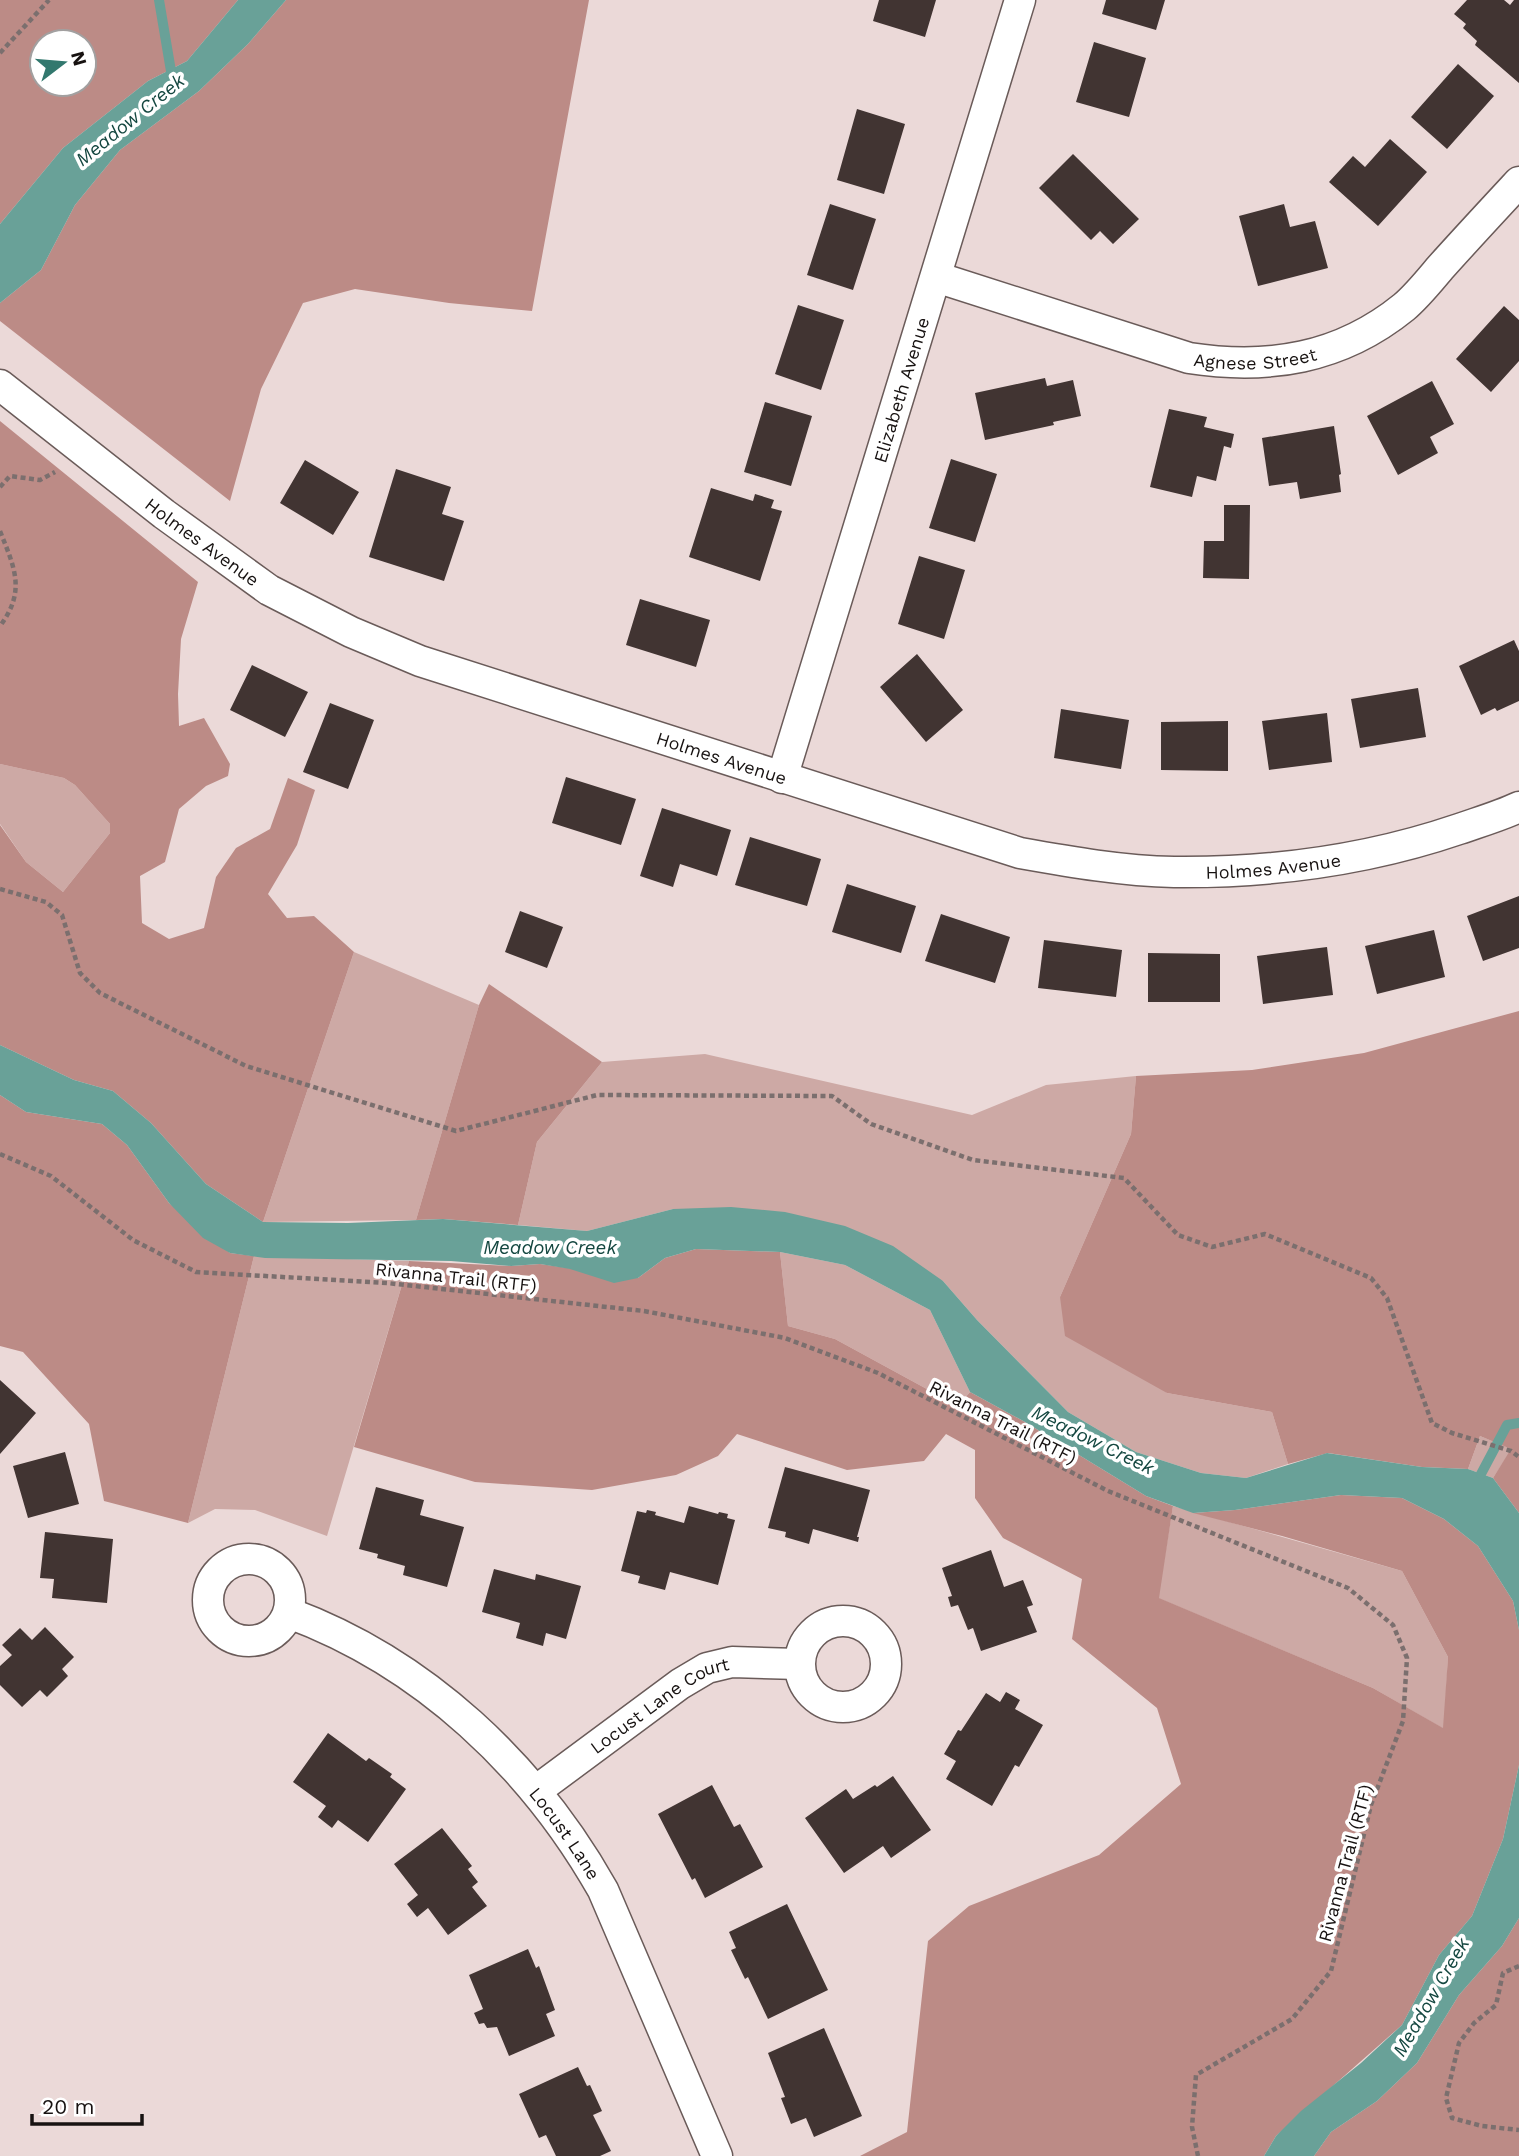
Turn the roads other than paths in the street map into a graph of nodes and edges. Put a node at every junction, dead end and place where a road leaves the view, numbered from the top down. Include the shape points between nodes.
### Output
1 (1020, 0) edge
2 (1519, 181) edge
3 (936, 277) junction
4 (5, 388) edge
5 (782, 778) junction
6 (1519, 807) edge
7 (289, 1613) dead end
8 (799, 1664) dead end
9 (537, 1790) junction
10 (717, 2156) edge

1 - 3 street, Elizabeth Avenue
2 - 3 street, Agnese Street via 1405,306 1359,336 1321,352 1275,362 1226,364 1189,358
3 - 5 street, Elizabeth Avenue
4 - 5 street, Holmes Avenue via 269,590 351,632 420,661
5 - 6 street, Holmes Avenue via 1020,853 1173,872 1258,870 1343,860 1426,840
7 - 9 street, Locust Lane via 370,1650 428,1688 493,1743
8 - 9 street, Locust Lane Court via 732,1662 707,1668
9 - 10 street, Locust Lane via 603,1890

